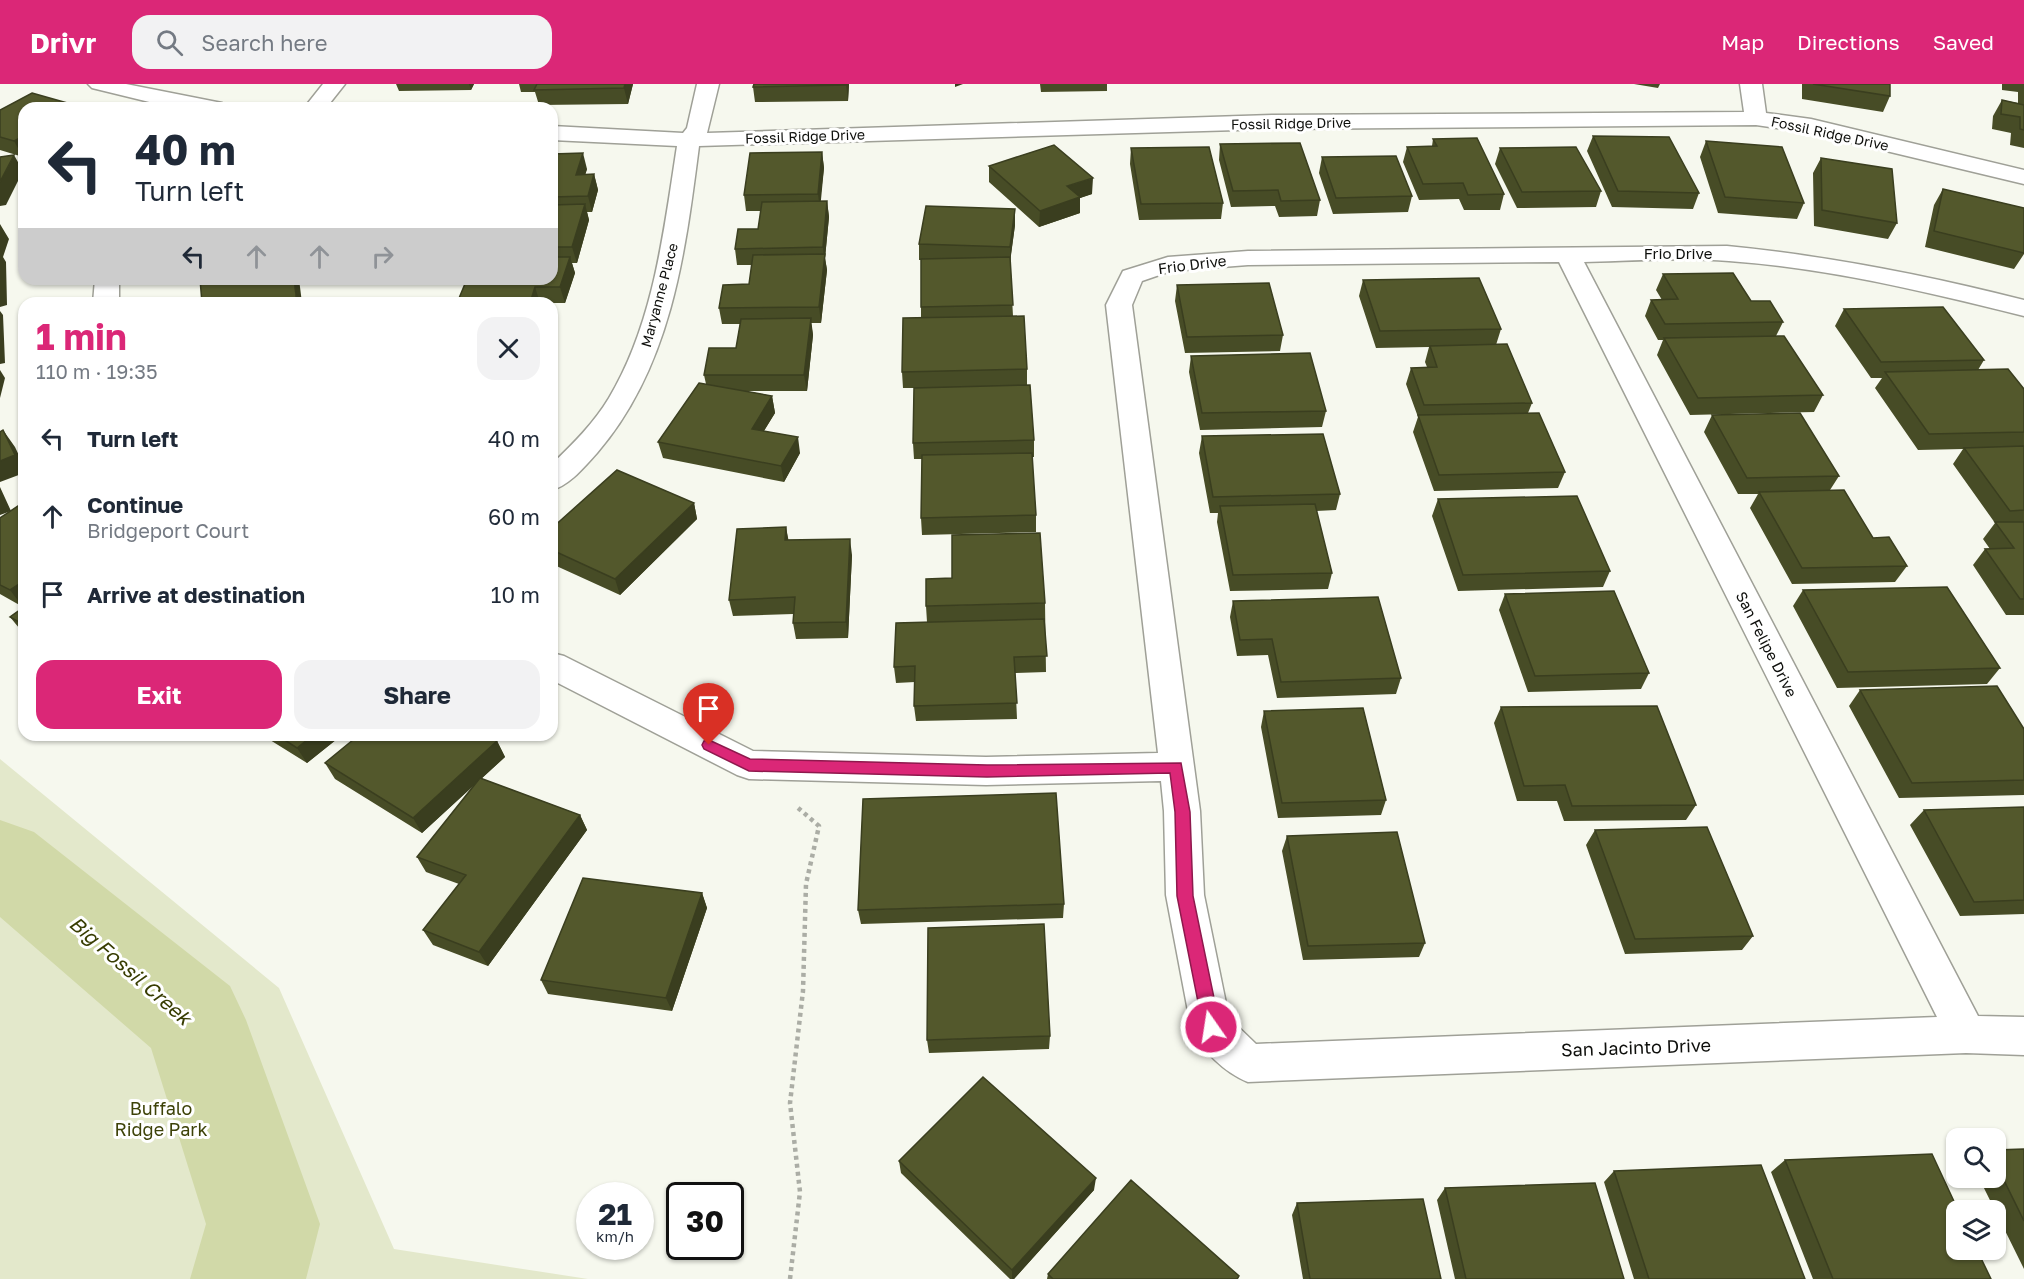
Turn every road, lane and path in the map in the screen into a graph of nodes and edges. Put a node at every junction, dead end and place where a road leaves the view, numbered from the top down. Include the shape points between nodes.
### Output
1 (99, 84) edge
2 (334, 84) edge
3 (708, 84) edge
4 (1751, 84) edge
5 (176, 102) edge
6 (320, 102) edge
7 (1756, 118) junction
8 (558, 133) edge
9 (689, 140) junction
10 (2024, 177) edge
11 (1568, 255) junction
12 (2024, 308) edge
13 (558, 475) edge
14 (558, 668) edge
15 (749, 765) junction
16 (1176, 767) junction
17 (1966, 1034) junction
18 (2024, 1036) edge
19 (1248, 1063) joint
20 (789, 1279) edge

1 - 5 street
2 - 6 street
3 - 9 street, Maryanne Place via 698,130
4 - 7 street
7 - 9 street, Fossil Ridge Drive via 1272,122
7 - 10 street, Fossil Ridge Drive via 1811,126
8 - 9 street, Fossil Ridge Drive
9 - 13 street, Maryanne Place via 676,230 649,339 629,386 608,418
11 - 12 street, Frio Drive via 1727,253 1788,259 1952,289
11 - 16 street, Frio Drive via 1248,258 1168,264 1132,276 1119,305 1119,326
11 - 17 street, San Felipe Drive
14 - 15 street
15 - 16 street via 987,771
15 - 20 path via 819,826 806,884 803,991 790,1103 800,1192
16 - 19 street, Frio Drive via 1185,896 1211,1027
17 - 18 street, San Jacinto Drive
17 - 19 street, San Jacinto Drive

